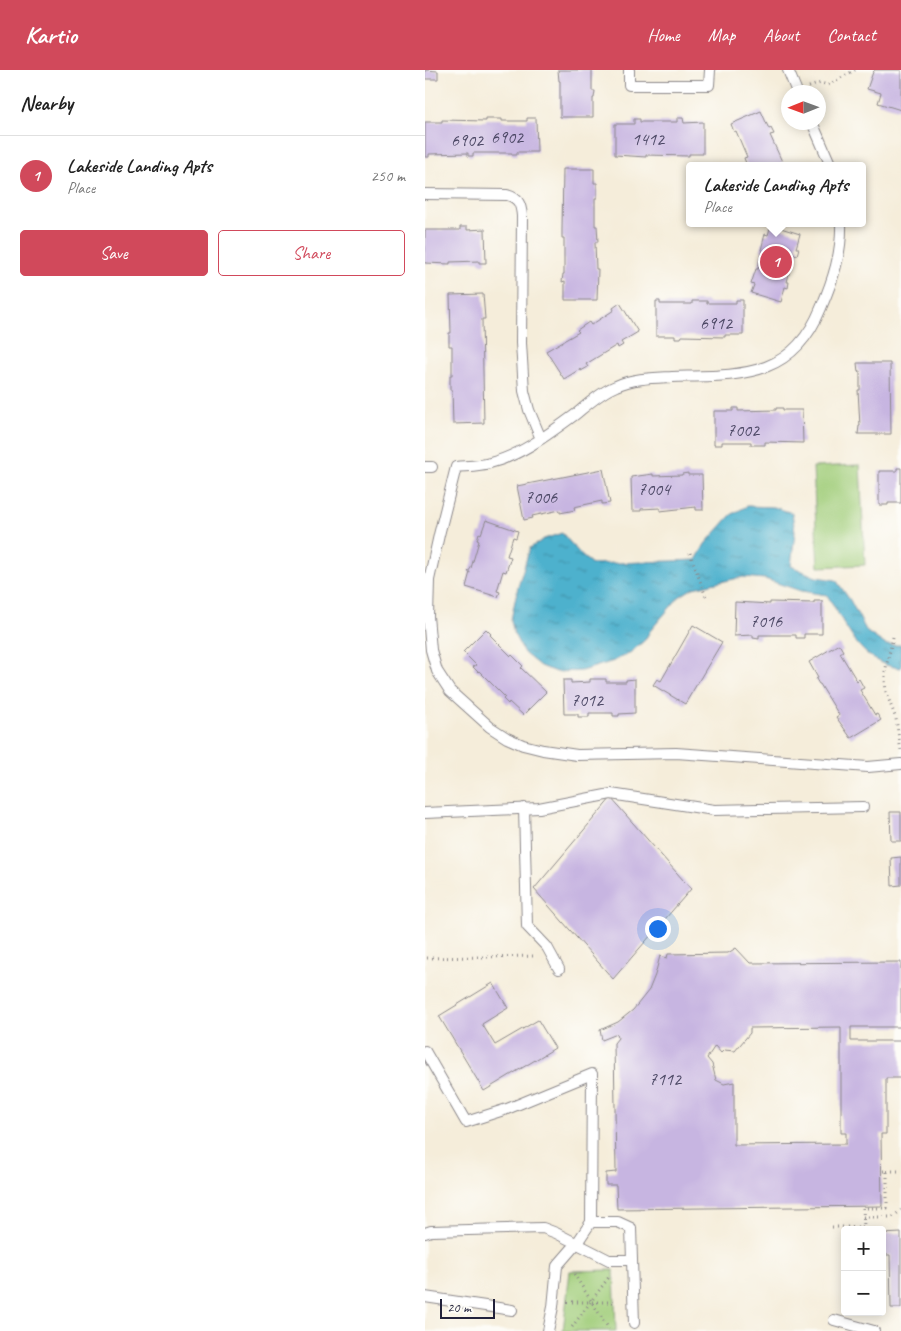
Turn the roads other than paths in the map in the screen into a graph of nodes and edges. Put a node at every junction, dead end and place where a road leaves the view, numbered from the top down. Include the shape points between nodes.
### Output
1 (629, 70) edge
2 (710, 70) edge
3 (787, 70) edge
4 (794, 85) edge
5 (815, 130) edge
6 (829, 162) edge
7 (425, 194) edge
8 (841, 227) edge
9 (541, 439) junction
10 (901, 764) edge
11 (863, 807) dead end
12 (525, 808) junction
13 (425, 813) edge
14 (559, 969) dead end
15 (425, 1051) edge
16 (591, 1222) junction
17 (425, 1232) edge
18 (577, 1243) junction
19 (631, 1260) junction
20 (425, 1297) edge
21 (511, 1310) dead end
22 (834, 1320) dead end
23 (634, 1323) dead end
24 (548, 1331) edge
25 (874, 1331) edge

1 - 2 lane via 629,85 709,85
3 - 4 lane
5 - 6 lane
7 - 9 lane via 507,195 520,204 523,225 521,343 524,391
8 - 9 lane via 839,260 830,286 819,314 793,351 753,372 626,382 608,389
9 - 10 lane via 490,463 457,467 429,580 429,616 431,650 437,672 450,691 469,709 499,733 523,745 577,755 677,753 868,767
11 - 12 lane via 713,810 611,794
12 - 13 lane
12 - 14 lane via 527,926 547,947
15 - 16 lane via 466,1122 507,1110 592,1074
16 - 18 lane
16 - 19 lane via 618,1222 631,1228
17 - 18 lane via 543,1228
18 - 19 lane via 609,1260
18 - 24 lane via 557,1266
19 - 23 lane
20 - 21 lane
22 - 25 lane

